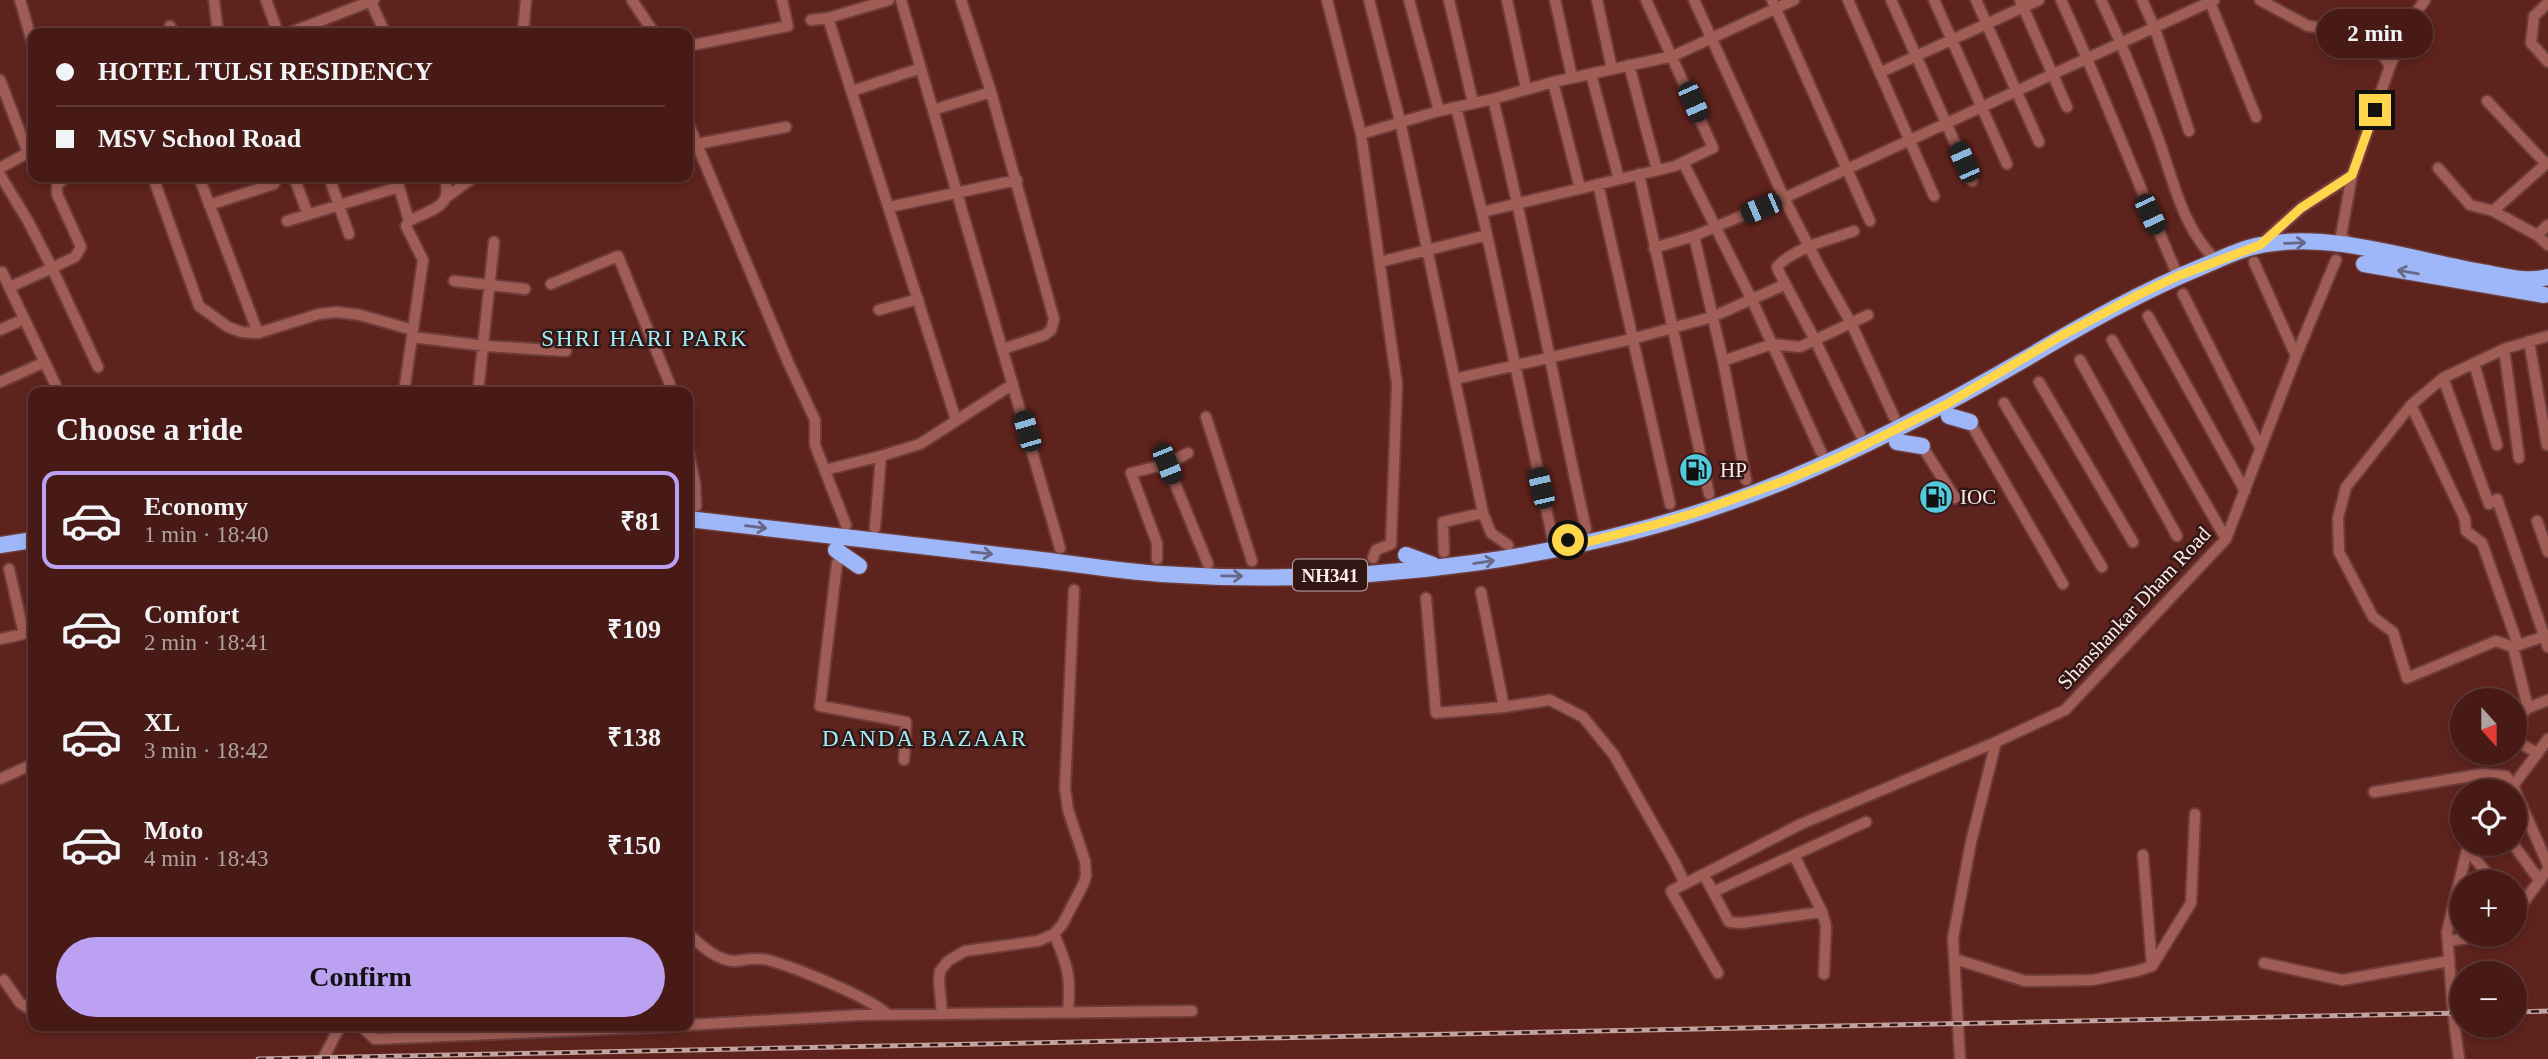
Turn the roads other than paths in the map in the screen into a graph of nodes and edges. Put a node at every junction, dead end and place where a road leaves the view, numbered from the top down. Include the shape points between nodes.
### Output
1 (20, 0) edge
2 (214, 0) edge
3 (266, 0) edge
4 (372, 0) edge
5 (526, 0) edge
6 (632, 0) edge
7 (782, 0) edge
8 (889, 0) edge
9 (901, 0) edge
10 (961, 0) edge
11 (1326, 0) edge
12 (1369, 0) edge
13 (1409, 0) edge
14 (1449, 0) edge
15 (1507, 0) edge
16 (1555, 0) edge
17 (1597, 0) edge
18 (1646, 0) edge
19 (1694, 0) edge
20 (1794, 0) edge
21 (1848, 0) edge
22 (1891, 0) edge
23 (1934, 0) edge
24 (1976, 0) edge
25 (2039, 0) edge
26 (2061, 0) edge
27 (2101, 0) edge
28 (2142, 0) edge
29 (2260, 0) edge
30 (2426, 0) edge
31 (2212, 1) edge
32 (2548, 3) edge
33 (2021, 4) edge
34 (854, 5) edge
35 (1774, 5) edge
36 (828, 18) junction
37 (811, 20) dead end
38 (2409, 22) junction
39 (1987, 23) junction
40 (28, 28) edge
41 (217, 28) edge
42 (276, 28) edge
43 (302, 28) edge
44 (383, 28) edge
45 (523, 28) edge
46 (651, 28) edge
47 (2155, 29) junction
48 (2370, 34) junction
49 (1712, 38) junction
50 (1952, 39) junction
51 (2121, 43) junction
52 (693, 45) edge
53 (1673, 56) junction
54 (1915, 56) junction
55 (2088, 59) junction
56 (2548, 62) edge
57 (1629, 65) junction
58 (2390, 66) junction
59 (921, 68) junction
60 (1612, 69) junction
61 (1881, 72) junction
62 (1591, 74) junction
63 (2053, 75) junction
64 (1572, 78) junction
65 (0, 79) edge
66 (1553, 82) junction
67 (1526, 88) junction
68 (852, 91) junction
69 (2018, 91) junction
70 (991, 92) junction
71 (1493, 99) junction
72 (2487, 101) dead end
73 (1473, 103) junction
74 (1456, 107) junction
75 (2067, 107) dead end
76 (1982, 108) junction
77 (933, 110) junction
78 (1439, 111) junction
79 (2256, 117) dead end
80 (1400, 121) junction
81 (1947, 124) junction
82 (786, 127) dead end
83 (2189, 131) dead end
84 (1362, 134) junction
85 (693, 135) edge
86 (1911, 140) junction
87 (2039, 142) dead end
88 (697, 144) junction
89 (28, 146) edge
90 (28, 152) edge
91 (1683, 162) junction
92 (2547, 163) edge
93 (2007, 164) dead end
94 (0, 167) edge
95 (2438, 168) dead end
96 (1848, 169) junction
97 (1657, 170) junction
98 (1639, 174) junction
99 (0, 175) edge
100 (2352, 175) junction
101 (1619, 179) junction
102 (1017, 180) junction
103 (1972, 181) dead end
104 (60, 182) edge
105 (155, 182) edge
106 (201, 182) edge
107 (296, 182) edge
108 (330, 182) edge
109 (445, 182) edge
110 (467, 182) edge
111 (274, 184) dead end
112 (1598, 184) junction
113 (1580, 188) junction
114 (957, 191) junction
115 (448, 196) junction
116 (1934, 196) dead end
117 (1784, 198) junction
118 (1518, 203) junction
119 (209, 205) junction
120 (338, 205) junction
121 (889, 207) junction
122 (2493, 211) junction
123 (1482, 212) junction
124 (308, 215) junction
125 (287, 221) dead end
126 (1870, 221) dead end
127 (410, 222) junction
128 (2548, 225) edge
129 (1715, 228) junction
130 (1854, 231) dead end
131 (349, 234) dead end
132 (1487, 235) junction
133 (2537, 235) junction
134 (1693, 236) junction
135 (494, 242) dead end
136 (2260, 245) junction
137 (2352, 245) junction
138 (2548, 245) edge
139 (1810, 247) junction
140 (1654, 248) junction
141 (1428, 251) junction
142 (2336, 260) dead end
143 (2217, 261) junction
144 (1380, 262) junction
145 (2254, 262) dead end
146 (2364, 264) dead end
147 (52, 268) junction
148 (0, 273) edge
149 (2453, 273) junction
150 (2178, 276) junction
151 (2548, 277) edge
152 (454, 281) dead end
153 (551, 284) dead end
154 (1784, 285) junction
155 (10, 287) junction
156 (489, 287) junction
157 (524, 289) dead end
158 (2183, 294) dead end
159 (2546, 297) edge
160 (918, 299) junction
161 (1752, 300) junction
162 (879, 310) dead end
163 (1868, 315) dead end
164 (2148, 316) dead end
165 (1712, 317) junction
166 (24, 319) junction
167 (1852, 323) junction
168 (1674, 328) junction
169 (0, 330) edge
170 (258, 333) junction
171 (412, 334) junction
172 (2548, 336) edge
173 (1632, 339) junction
174 (1815, 340) junction
175 (2112, 340) dead end
176 (2529, 341) junction
177 (1772, 344) junction
178 (482, 346) junction
179 (1003, 349) junction
180 (2504, 349) junction
181 (566, 351) dead end
182 (2296, 356) junction
183 (1548, 357) junction
184 (2080, 360) dead end
185 (1723, 361) junction
186 (45, 362) junction
187 (2474, 363) junction
188 (1514, 365) junction
189 (98, 367) dead end
190 (2443, 378) junction
191 (1455, 379) junction
192 (0, 382) edge
193 (2039, 382) dead end
194 (1013, 384) junction
195 (57, 387) edge
196 (405, 387) edge
197 (478, 387) edge
198 (671, 387) edge
199 (2004, 402) dead end
200 (2411, 405) junction
201 (1948, 410) junction
202 (1206, 417) dead end
203 (1894, 417) dead end
204 (956, 420) junction
205 (1970, 422) joint
206 (1860, 434) dead end
207 (1897, 442) dead end
208 (2497, 445) dead end
209 (2547, 445) edge
210 (1922, 446) joint
211 (2260, 447) junction
212 (1821, 452) dead end
213 (1188, 453) dead end
214 (881, 456) junction
215 (2519, 458) dead end
216 (1167, 464) junction
217 (825, 470) junction
218 (693, 474) edge
219 (1746, 480) dead end
220 (2245, 491) junction
221 (1709, 494) dead end
222 (693, 496) edge
223 (1955, 498) dead end
224 (1670, 504) dead end
225 (693, 511) edge
226 (1483, 513) junction
227 (2537, 521) dead end
228 (846, 524) joint
229 (875, 528) dead end
230 (1585, 536) junction
231 (2177, 536) dead end
232 (1552, 537) joint
233 (860, 539) junction
234 (2226, 539) junction
235 (28, 541) edge
236 (2133, 542) dead end
237 (0, 545) edge
238 (1508, 545) dead end
239 (1060, 548) dead end
240 (2548, 552) edge
241 (1406, 555) dead end
242 (836, 557) joint
243 (1373, 558) dead end
244 (1157, 559) joint
245 (1441, 560) junction
246 (1252, 561) dead end
247 (1208, 564) dead end
248 (859, 566) dead end
249 (2102, 567) dead end
250 (9, 569) dead end
251 (1170, 574) junction
252 (2063, 584) dead end
253 (1074, 590) dead end
254 (1481, 592) dead end
255 (1426, 598) dead end
256 (0, 639) edge
257 (2547, 639) edge
258 (2516, 646) junction
259 (2548, 700) edge
260 (1504, 707) junction
261 (2528, 708) joint
262 (2548, 739) edge
263 (1996, 743) junction
264 (2527, 746) edge
265 (2537, 753) junction
266 (904, 760) dead end
267 (28, 766) edge
268 (0, 779) edge
269 (2450, 779) edge
270 (2453, 779) edge
271 (2507, 779) edge
272 (2518, 779) edge
273 (2374, 792) dead end
274 (2195, 814) dead end
275 (1866, 822) dead end
276 (2527, 823) edge
277 (1794, 855) junction
278 (2143, 855) dead end
279 (2467, 856) edge
280 (2522, 856) edge
281 (2548, 867) edge
282 (1703, 875) junction
283 (2540, 881) junction
284 (1685, 884) junction
285 (1713, 892) junction
286 (2527, 896) edge
287 (1822, 912) junction
288 (1054, 934) junction
289 (693, 938) edge
290 (2448, 942) joint
291 (1955, 959) junction
292 (2449, 961) junction
293 (2264, 963) dead end
294 (2152, 965) junction
295 (1717, 973) dead end
296 (1824, 974) dead end
297 (4, 980) dead end
298 (28, 1008) edge
299 (1192, 1011) dead end
300 (1068, 1012) junction
301 (887, 1014) junction
302 (942, 1014) junction
303 (693, 1025) edge
304 (337, 1031) edge
305 (366, 1031) edge
306 (532, 1031) edge
307 (323, 1059) edge
308 (1960, 1059) edge
309 (2459, 1059) edge

1 - 40 street
2 - 41 street
3 - 42 street
4 - 43 street
4 - 44 street
5 - 45 street
6 - 46 street
7 - 52 street via 788,26
8 - 34 street
9 - 59 street
10 - 70 street
11 - 84 street
12 - 80 street
13 - 78 street
14 - 73 street
15 - 67 street
16 - 64 street
17 - 60 street
18 - 53 street
19 - 49 street
20 - 35 street
21 - 61 street
22 - 54 street
23 - 50 street
24 - 39 street
25 - 33 street
26 - 55 street
27 - 51 street
28 - 47 street
29 - 48 street via 2308,26
30 - 38 street
31 - 47 street
31 - 79 street
32 - 56 street via 2534,16 2531,43
33 - 39 street
33 - 63 street
34 - 36 street
35 - 49 street
35 - 96 street
36 - 37 street
36 - 68 street
38 - 48 street
38 - 58 street
39 - 50 street
39 - 69 street
47 - 51 street
47 - 83 street
48 - 58 street
49 - 53 street
49 - 117 street
50 - 54 street
50 - 76 street
51 - 55 street
51 - 143 street via 2189,225
53 - 57 street
53 - 91 street via 1713,148
54 - 61 street
54 - 81 street
55 - 63 street
55 - 150 street
57 - 60 street
57 - 97 street
58 - 100 street
59 - 68 street
59 - 77 street
60 - 62 street
61 - 86 street
62 - 64 street
62 - 101 street
63 - 69 street
63 - 75 street
64 - 66 street
65 - 89 street
66 - 67 street
66 - 113 street
67 - 71 street
68 - 121 street
69 - 76 street
69 - 87 street
70 - 77 street
70 - 102 street
71 - 73 street
71 - 118 street
72 - 92 street
73 - 74 street
74 - 78 street
74 - 123 street
76 - 81 street
76 - 93 street
77 - 114 street
78 - 80 street
80 - 84 street
80 - 141 street
81 - 86 street
81 - 103 street
82 - 88 street
84 - 144 street
85 - 88 street
86 - 96 street
86 - 116 street
88 - 217 street via 816,420 815,445
90 - 94 street
91 - 97 street
91 - 129 street
92 - 122 street
95 - 122 street via 2470,205
96 - 117 street
96 - 126 street
97 - 98 street
98 - 101 street
98 - 140 street
99 - 147 street
100 - 136 street via 2301,208
100 - 137 street via 2342,236
101 - 112 street
102 - 114 street
102 - 179 street via 1054,324 1045,335
104 - 147 street via 57,194 81,247 75,257
105 - 170 street via 199,306 228,327
106 - 119 street
107 - 124 street
108 - 120 street
109 - 115 street
110 - 115 street
111 - 119 street
112 - 113 street
112 - 173 street
113 - 118 street
114 - 121 street
114 - 179 street
115 - 127 street
117 - 129 street
117 - 139 street
118 - 123 street
118 - 183 street
119 - 170 street
120 - 124 street
120 - 127 street via 399,187
120 - 131 street
121 - 160 street
122 - 133 street
123 - 132 street
124 - 125 street
127 - 171 street via 405,226 423,260
128 - 133 street
129 - 134 street
129 - 161 street
130 - 139 street
132 - 141 street
132 - 188 street
133 - 138 street
134 - 140 street
134 - 165 street
135 - 156 street
136 -> 137 highway, NH341 via 2298,241
136 - 143 highway, NH341
137 - 149 highway, NH341
139 - 154 street via 1777,267
139 - 167 street
140 - 168 street
141 - 144 street
141 - 191 street
142 - 182 street, Shanshankar Dham Road
143 - 150 highway, NH341
144 - 243 street via 1397,384 1391,544 1376,550
145 - 182 street
149 -> 146 highway, NH341
147 - 155 street
147 - 189 street
148 - 155 street
149 - 151 highway, NH341 via 2533,281
149 - 159 highway, NH341
150 - 201 highway, NH341 via 2061,336
151 - 159 highway, NH341
152 - 156 street
153 - 198 street via 618,256
154 - 161 street
154 - 174 street
155 - 166 street
156 - 157 street
156 - 178 street
158 - 211 street
160 - 162 street
160 - 204 street
161 - 165 street
161 - 177 street
163 - 167 street
164 - 220 street
165 - 168 street
165 - 185 street
166 - 169 street
166 - 186 street
167 - 174 street
167 - 203 street
168 - 173 street
168 - 221 street
170 - 171 street via 337,312 360,315
171 - 178 street
171 - 196 street
172 - 176 street
173 - 183 street
173 - 224 street
174 - 177 street via 1800,347
174 - 206 street
175 - 234 street
176 - 180 street
176 - 209 street
177 - 185 street
177 - 212 street
178 - 181 street
178 - 197 street
179 - 194 street
180 - 187 street
180 - 215 street
182 - 211 street, Shanshankar Dham Road
183 - 188 street
183 - 230 street
184 - 231 street
185 - 219 street
186 - 192 street
186 - 195 street
187 - 190 street
187 - 208 street
188 - 191 street
188 - 232 street
190 - 200 street
190 - 257 street via 2489,504 2497,499
191 - 226 street
193 - 236 street
194 - 204 street
194 - 239 street
199 - 249 street
200 - 258 street via 2465,519 2466,531 2482,543
200 - 258 street via 2346,487 2338,518 2339,552 2374,617 2393,632 2407,678 2496,641
201 - 205 highway
201 - 230 highway, NH341 via 1761,490 1695,513
202 - 246 street
204 - 214 street via 920,443
205 - 252 street
207 - 210 highway
210 - 223 street
211 - 220 street, Shanshankar Dham Road
213 - 216 street
214 - 217 street
214 - 229 street
216 - 244 street via 1131,472 1157,543
216 - 247 street
217 - 228 street
218 - 222 street
220 - 234 street, Shanshankar Dham Road
225 -> 233 highway, NH341 via 707,521
226 - 238 street via 1491,533
226 - 245 street via 1443,522
227 - 240 street
228 - 233 highway
230 - 232 highway, NH341
245 -> 230 highway, NH341 via 1478,563
233 -> 251 highway, NH341
234 - 263 street, Shanshankar Dham Road via 2064,710
235 - 237 highway
241 - 245 highway, NH341
242 - 248 highway
242 - 266 street via 820,706 906,722
244 - 251 highway
251 -> 245 highway, NH341 via 1317,575
250 - 256 street via 23,634
253 - 288 street via 1065,788 1086,876
254 - 260 street
255 - 260 street via 1436,713
257 - 258 street
258 - 261 street
259 - 261 street
260 - 284 street via 1550,699 1583,717 1614,755
262 - 265 street
263 - 282 street, Shanshankar Dham Road via 1801,824
263 - 291 street via 1971,842 1954,939
264 - 265 street
265 - 272 street
267 - 268 street
269 - 273 street
270 - 271 street via 2483,774
274 - 294 street via 2191,903
275 - 277 street
276 - 281 street
277 - 285 street
277 - 287 street
278 - 294 street
279 - 290 street
280 - 283 street
281 - 283 street
282 - 284 street, Shanshankar Dham Road
282 - 285 street
283 - 286 street
284 - 295 street via 1671,891
285 - 287 street via 1729,922
287 - 296 street
288 - 300 street via 1068,967
288 - 302 street via 1038,941 965,951 947,961 939,981
289 - 301 street via 722,958 765,959 866,999
290 - 292 street
291 - 294 street via 2025,981 2093,980
291 - 308 street
292 - 293 street via 2342,980
292 - 309 street
297 - 298 street
299 - 300 street
300 - 302 street
301 - 302 street
301 - 303 street
304 - 307 street
305 - 306 street via 375,1040

